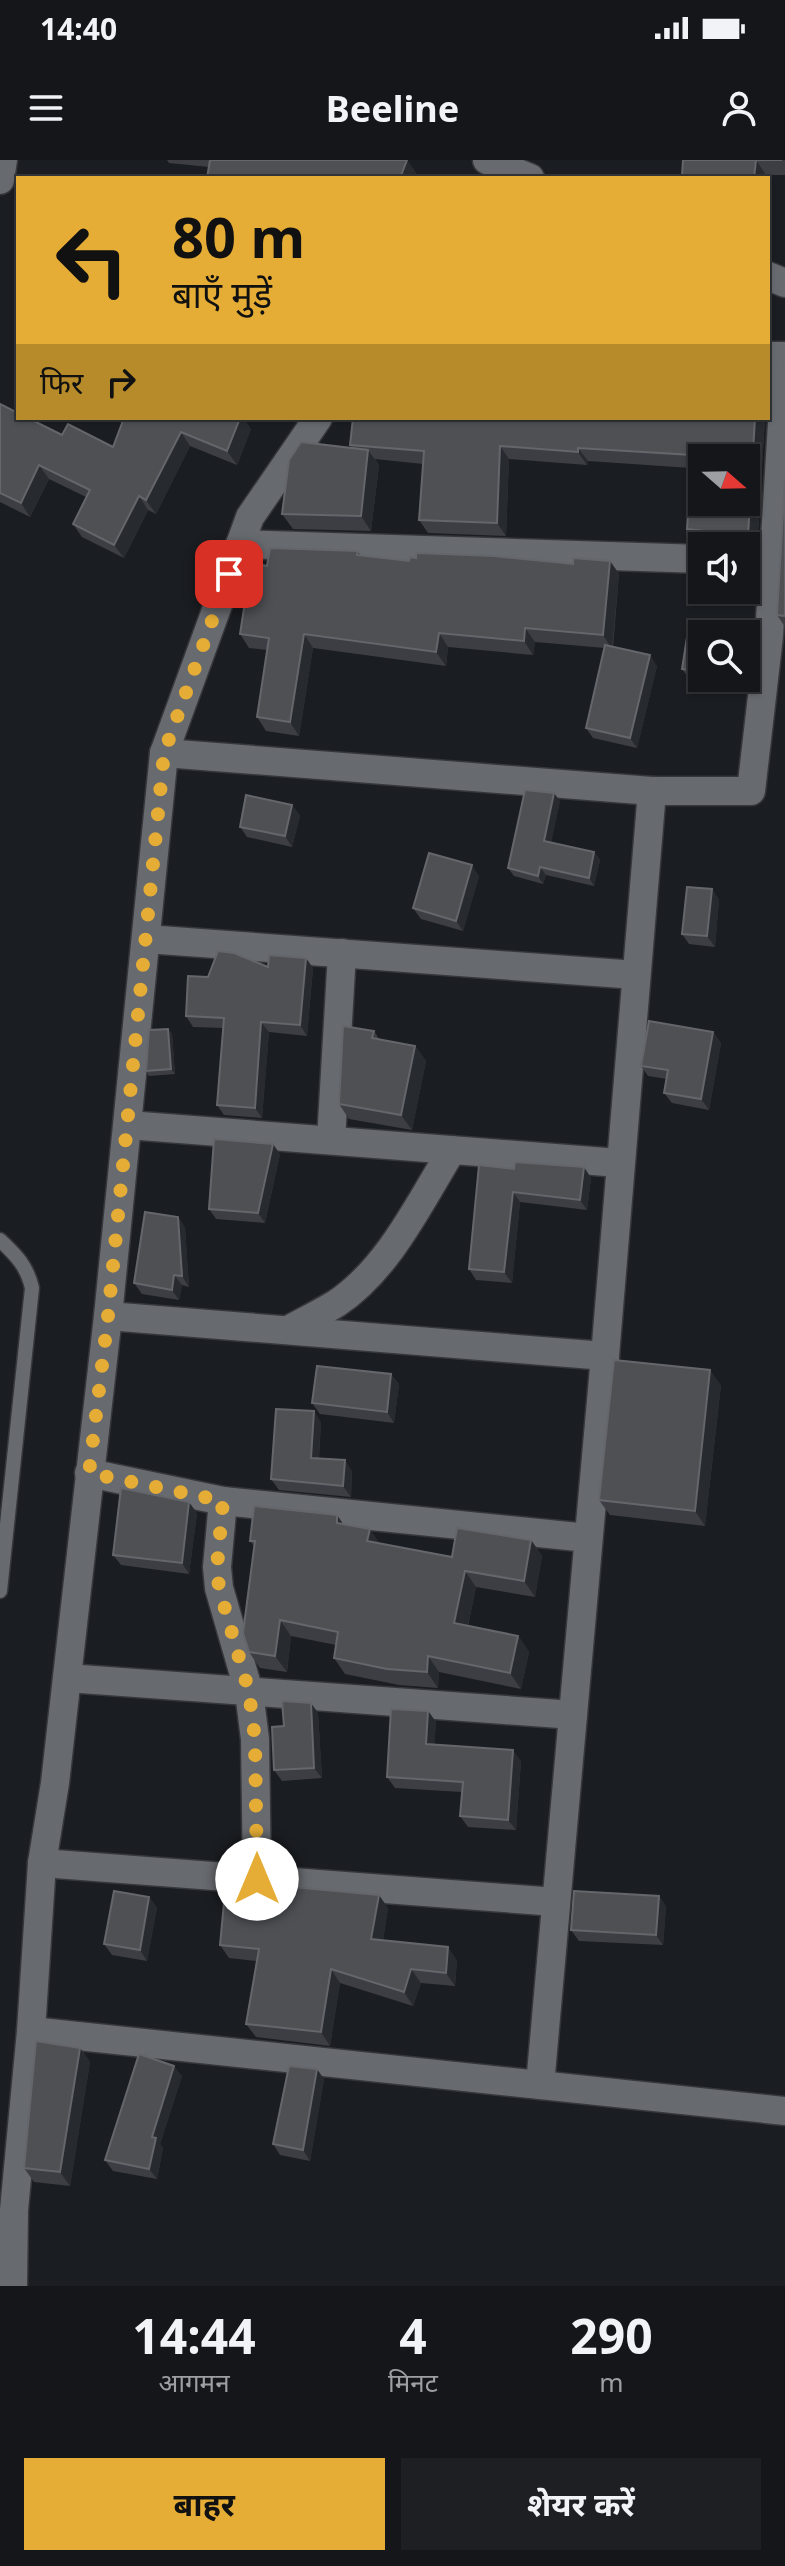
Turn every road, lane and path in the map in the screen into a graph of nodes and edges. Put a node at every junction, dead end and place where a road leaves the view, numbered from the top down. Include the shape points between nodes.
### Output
1 (3, 160) edge
2 (489, 165) edge
3 (524, 176) edge
4 (0, 183) edge
5 (785, 374) edge
6 (317, 420) edge
7 (240, 544) junction
8 (688, 559) edge
9 (164, 753) junction
10 (652, 791) junction
11 (146, 939) junction
12 (342, 953) junction
13 (636, 975) junction
14 (128, 1125) junction
15 (331, 1140) junction
16 (452, 1150) junction
17 (619, 1163) junction
18 (0, 1240) edge
19 (108, 1316) junction
20 (288, 1330) junction
21 (605, 1356) junction
22 (89, 1473) junction
23 (223, 1501) junction
24 (588, 1538) junction
25 (0, 1591) edge
26 (67, 1678) junction
27 (249, 1692) junction
28 (573, 1715) junction
29 (42, 1863) junction
30 (257, 1879) junction
31 (556, 1902) junction
32 (31, 2031) junction
33 (540, 2085) junction
34 (785, 2111) edge
35 (13, 2286) edge

1 - 4 street
2 - 3 street
5 - 10 street via 769,636 751,791
6 - 7 street via 250,517
7 - 8 street
7 - 9 street
9 - 10 street
9 - 11 street
10 - 13 street
11 - 12 street
11 - 14 street
12 - 13 street
12 - 15 street
13 - 17 street
14 - 15 street
14 - 19 street
15 - 16 street
16 - 17 street
16 - 20 street via 366,1277 338,1302
17 - 21 street
18 - 25 lane via 19,1258 32,1288
19 - 20 street
19 - 22 street
20 - 21 street
21 - 24 street
22 - 23 street
22 - 26 street
23 - 24 street
23 - 27 street via 219,1588
24 - 28 street
26 - 27 street
26 - 29 street
27 - 28 street
27 - 30 street via 256,1754
28 - 31 street
29 - 30 street
29 - 32 street
30 - 31 street
31 - 33 street
32 - 33 street
32 - 35 street via 14,2210
33 - 34 street

